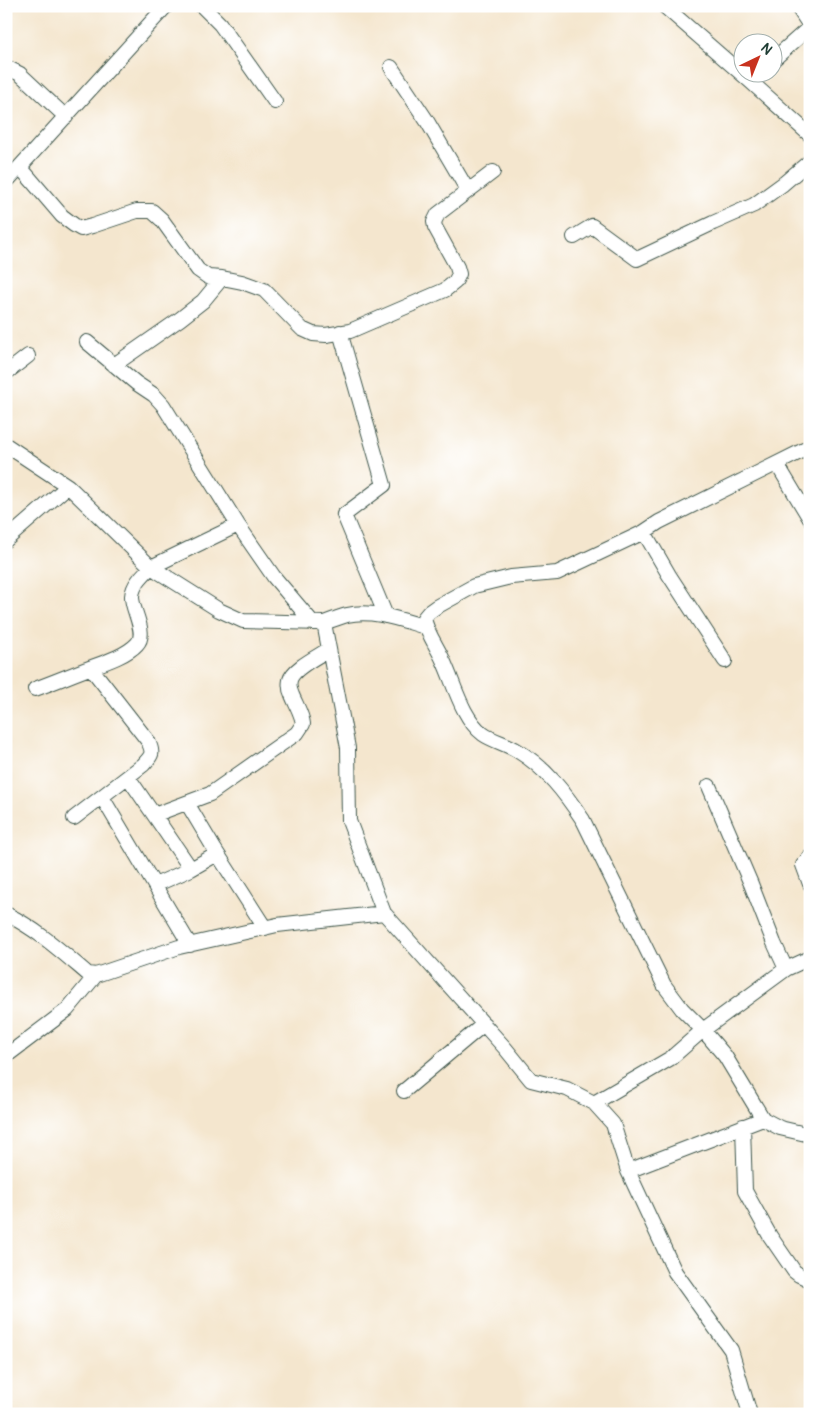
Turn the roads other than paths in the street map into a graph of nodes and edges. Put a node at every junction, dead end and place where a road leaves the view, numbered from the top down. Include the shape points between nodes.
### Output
1 (166, 6) edge
2 (202, 6) edge
3 (664, 6) edge
4 (797, 6) edge
5 (810, 26) edge
6 (784, 50) edge
7 (734, 61) edge
8 (6, 67) edge
9 (391, 67) dead end
10 (759, 82) edge
11 (275, 102) dead end
12 (66, 117) junction
13 (810, 135) edge
14 (810, 160) edge
15 (20, 167) junction
16 (493, 172) dead end
17 (6, 182) edge
18 (468, 191) junction
19 (574, 237) dead end
20 (222, 278) junction
21 (340, 332) junction
22 (87, 342) dead end
23 (28, 356) dead end
24 (114, 365) junction
25 (6, 373) edge
26 (6, 445) edge
27 (810, 446) edge
28 (777, 464) junction
29 (68, 486) junction
30 (810, 519) edge
31 (238, 525) junction
32 (644, 532) junction
33 (6, 540) edge
34 (151, 567) junction
35 (386, 616) junction
36 (319, 623) junction
37 (426, 627) junction
38 (329, 649) junction
39 (725, 661) dead end
40 (90, 668) junction
41 (35, 689) dead end
42 (128, 777) junction
43 (709, 786) dead end
44 (102, 797) junction
45 (187, 803) junction
46 (154, 815) junction
47 (74, 818) dead end
48 (217, 854) junction
49 (810, 857) edge
50 (191, 869) junction
51 (810, 884) edge
52 (155, 885) junction
53 (384, 913) junction
54 (6, 914) edge
55 (264, 928) junction
56 (190, 945) junction
57 (810, 958) edge
58 (786, 969) junction
59 (96, 975) junction
60 (484, 1024) junction
61 (703, 1030) junction
62 (6, 1056) edge
63 (404, 1091) dead end
64 (594, 1103) junction
65 (763, 1119) junction
66 (744, 1126) junction
67 (810, 1135) edge
68 (628, 1171) junction
69 (810, 1280) edge
70 (750, 1414) edge

1 - 12 street
2 - 11 street via 220,24
3 - 7 street
4 - 5 street
5 - 6 street
8 - 12 street via 20,74
9 - 18 street
10 - 13 street
12 - 15 street
14 - 19 street via 754,205 637,259 592,226
15 - 17 street
15 - 20 street via 74,226 81,229 137,211 152,211 198,270 208,277
16 - 18 street
18 - 21 street via 438,214 434,222 457,267 459,274 455,282 444,290 350,331
20 - 21 street via 264,290 302,329 313,334
20 - 24 street via 203,301
21 - 35 street via 384,485 344,515
22 - 24 street
23 - 25 street
24 - 31 street via 163,405
26 - 29 street
27 - 28 street
28 - 30 street
28 - 32 street
29 - 33 street
29 - 34 street
31 - 34 street
31 - 36 street via 274,577
32 - 37 street via 557,573 511,577 474,586 428,612 424,618
32 - 39 street
34 - 36 street via 219,610 243,621
34 - 40 street via 140,578 132,596 141,638 118,657
35 - 36 street via 349,615
35 - 37 street
36 - 38 street
37 - 61 street via 476,728 532,760 568,797 583,820 664,985
38 - 45 street via 291,676 291,692 303,718 297,733 210,794
38 - 53 street via 348,748 349,821
40 - 41 street
40 - 42 street via 152,750 143,766
42 - 44 street
42 - 46 street
43 - 58 street
44 - 47 street
44 - 52 street
45 - 46 street
45 - 48 street
46 - 50 street
48 - 50 street
48 - 55 street
49 - 51 street via 802,865
50 - 52 street
52 - 56 street
53 - 55 street
53 - 60 street
54 - 59 street via 49,941 88,974
55 - 56 street
56 - 59 street
57 - 58 street
58 - 61 street
59 - 62 street via 67,1010
60 - 63 street
60 - 64 street via 531,1080 567,1089
61 - 64 street via 671,1058
61 - 65 street via 724,1056
64 - 68 street via 613,1124
65 - 66 street
65 - 67 street via 780,1128
66 - 68 street
66 - 69 street via 745,1191 794,1271
68 - 70 street via 676,1272 731,1350

